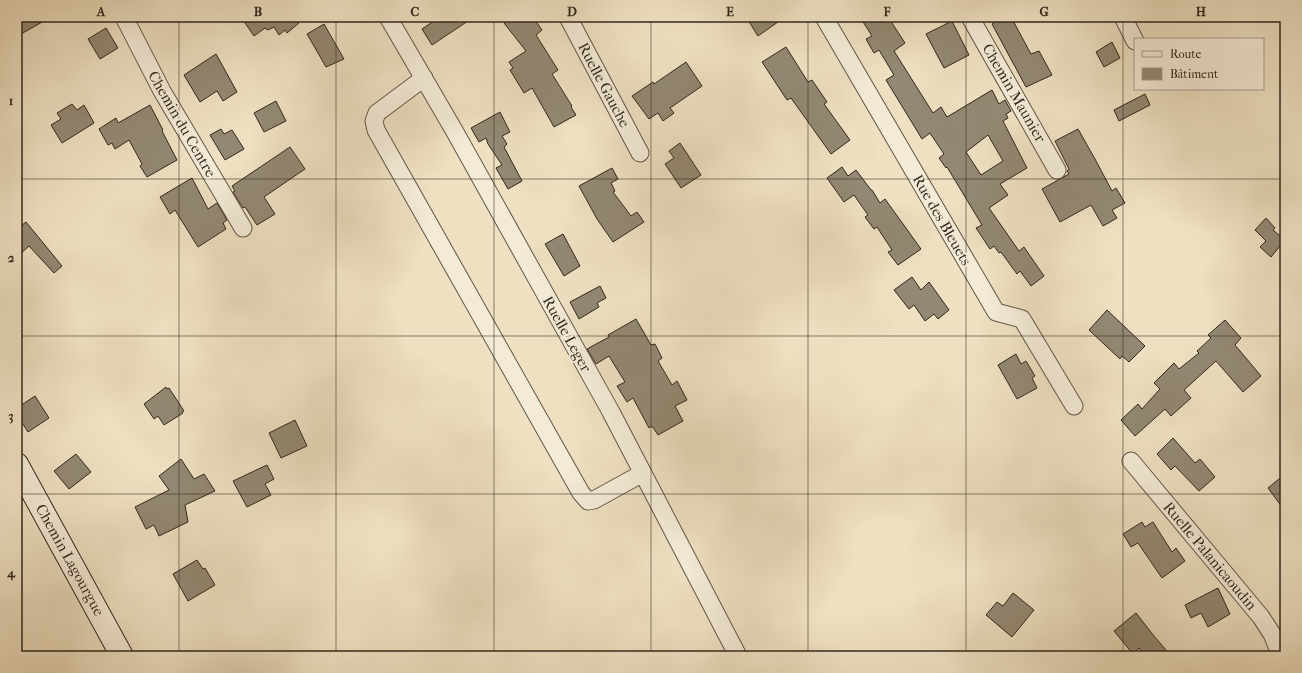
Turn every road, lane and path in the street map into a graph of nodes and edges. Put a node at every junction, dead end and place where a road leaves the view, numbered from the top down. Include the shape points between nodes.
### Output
1 (124, 17) edge
2 (388, 17) edge
3 (568, 17) edge
4 (824, 17) edge
5 (970, 17) edge
6 (1123, 17) edge
7 (1134, 39) edge
8 (424, 78) junction
9 (640, 153) dead end
10 (1057, 170) dead end
11 (243, 228) dead end
12 (1074, 406) dead end
13 (1131, 461) dead end
14 (17, 464) edge
15 (643, 474) junction
16 (122, 656) edge
17 (738, 656) edge
18 (1281, 656) edge

1 - 11 street, Chemin du Centre via 162,91
2 - 8 street, Ruelle Leger
3 - 9 street, Ruelle Gauche
4 - 12 street, Rue des Bleuets via 996,312 1022,319
5 - 10 street, Chemin Maunier
6 - 7 street
8 - 15 street, Ruelle Leger via 611,412
8 - 15 street via 377,113 374,121 376,130 581,493 588,501 594,500
13 - 18 street, Ruelle Palanicaoudin via 1261,617 1272,634
14 - 16 street, Chemin Lagourgue
15 - 17 street, Ruelle Leger

